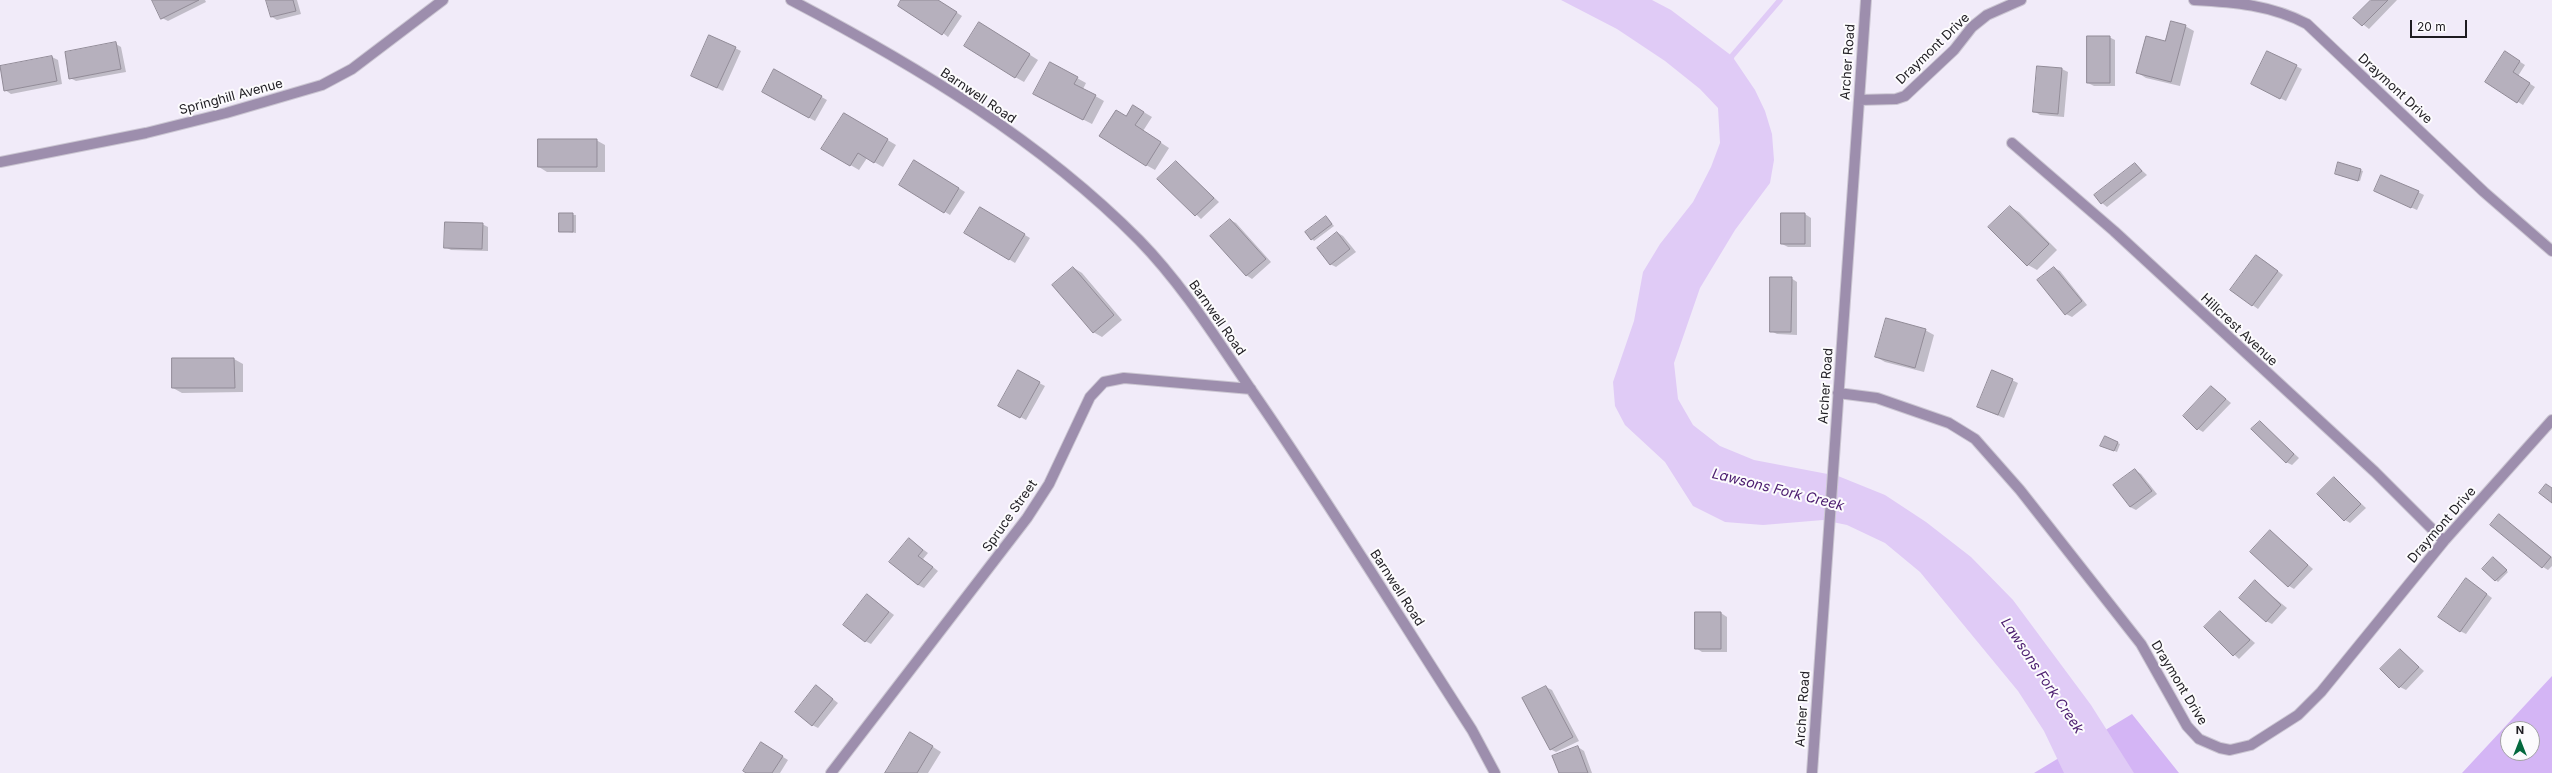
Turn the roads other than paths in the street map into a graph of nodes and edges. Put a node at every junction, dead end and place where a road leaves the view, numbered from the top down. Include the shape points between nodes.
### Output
1 (444, 0) edge
2 (792, 0) edge
3 (1866, 0) edge
4 (2021, 0) edge
5 (2194, 0) edge
6 (1859, 100) junction
7 (2012, 143) dead end
8 (0, 162) edge
9 (2552, 251) edge
10 (1251, 389) junction
11 (1838, 393) junction
12 (2552, 420) edge
13 (2444, 541) junction
14 (831, 773) edge
15 (1495, 773) edge
16 (1812, 773) edge

1 - 8 street, Springhill Avenue via 352,68 322,85 146,133
2 - 10 street, Barnwell Road via 862,37 931,79 1008,131 1110,212 1170,276
3 - 6 street, Archer Road
4 - 6 street, Draymont Drive via 1998,9 1972,27 1954,50 1905,96 1896,99
5 - 9 street, Draymont Drive via 2262,6 2307,24 2484,192
6 - 11 street, Archer Road
7 - 13 street, Hillcrest Avenue via 2114,231 2374,472
10 - 14 street, Spruce Street via 1124,378 1104,382 1096,389 1083,410 1049,484 1027,518
10 - 15 street, Barnwell Road via 1455,703
11 - 13 street, Draymont Drive via 1877,398 1949,423 1975,439 2020,490 2141,644 2187,726 2199,740 2220,748 2241,749 2251,745 2276,732 2298,715 2322,692
11 - 16 street, Archer Road
12 - 13 street, Draymont Drive

